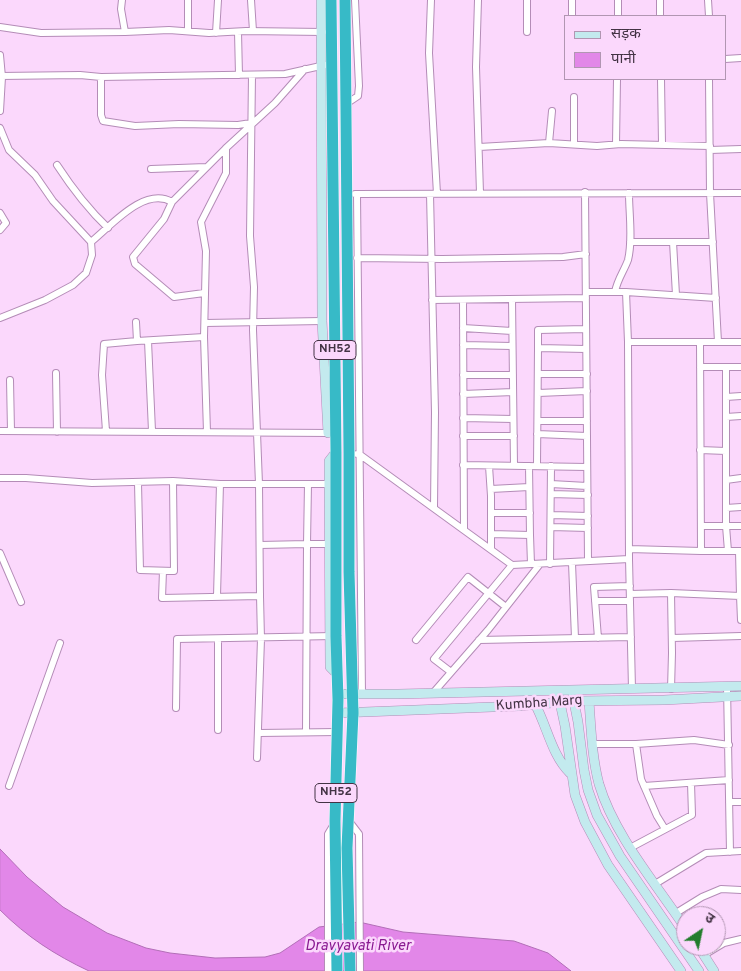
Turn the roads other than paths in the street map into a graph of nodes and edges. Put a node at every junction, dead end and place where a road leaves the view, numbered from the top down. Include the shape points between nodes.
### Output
1 (122, 0) edge
2 (188, 0) edge
3 (218, 0) edge
4 (251, 0) edge
5 (321, 0) edge
6 (331, 0) edge
7 (344, 0) edge
8 (355, 0) edge
9 (431, 0) edge
10 (478, 0) edge
11 (528, 0) edge
12 (572, 0) edge
13 (618, 0) edge
14 (660, 0) edge
15 (708, 0) edge
16 (572, 15) edge
17 (618, 15) edge
18 (660, 15) edge
19 (708, 15) edge
20 (0, 27) edge
21 (253, 31) junction
22 (125, 32) junction
23 (188, 32) junction
24 (238, 32) junction
25 (326, 32) junction
26 (527, 32) dead end
27 (216, 33) junction
28 (0, 55) edge
29 (726, 58) edge
30 (741, 58) edge
31 (327, 65) junction
32 (305, 69) junction
33 (239, 75) junction
34 (252, 75) junction
35 (1, 76) edge
36 (101, 77) junction
37 (617, 80) edge
38 (660, 80) edge
39 (709, 80) edge
40 (574, 97) dead end
41 (346, 104) junction
42 (0, 111) edge
43 (552, 111) dead end
44 (252, 123) junction
45 (0, 128) edge
46 (2, 140) edge
47 (548, 144) junction
48 (574, 144) junction
49 (616, 144) junction
50 (662, 144) junction
51 (479, 146) junction
52 (226, 148) junction
53 (710, 148) junction
54 (741, 149) edge
55 (57, 165) dead end
56 (206, 167) junction
57 (151, 169) dead end
58 (585, 192) junction
59 (480, 193) junction
60 (710, 193) junction
61 (741, 193) edge
62 (351, 194) junction
63 (433, 194) junction
64 (629, 194) junction
65 (172, 202) junction
66 (0, 213) edge
67 (108, 228) junction
68 (0, 230) edge
69 (91, 242) junction
70 (630, 242) junction
71 (673, 242) junction
72 (713, 242) junction
73 (586, 254) junction
74 (357, 258) junction
75 (432, 259) junction
76 (615, 292) junction
77 (626, 292) junction
78 (204, 293) junction
79 (586, 295) junction
80 (676, 295) junction
81 (716, 298) junction
82 (512, 299) junction
83 (432, 300) junction
84 (463, 300) junction
85 (0, 318) edge
86 (322, 321) junction
87 (136, 322) dead end
88 (252, 322) junction
89 (205, 323) junction
90 (463, 328) junction
91 (586, 329) junction
92 (512, 331) junction
93 (204, 337) junction
94 (137, 341) junction
95 (148, 341) junction
96 (628, 342) junction
97 (700, 342) junction
98 (718, 342) junction
99 (741, 342) edge
100 (463, 345) junction
101 (512, 346) junction
102 (538, 348) junction
103 (586, 349) junction
104 (700, 366) junction
105 (726, 367) junction
106 (741, 367) edge
107 (56, 373) dead end
108 (538, 374) junction
109 (586, 374) junction
110 (463, 375) junction
111 (513, 375) junction
112 (10, 380) dead end
113 (587, 391) junction
114 (513, 392) junction
115 (538, 393) junction
116 (463, 394) junction
117 (741, 396) edge
118 (726, 397) junction
119 (741, 416) edge
120 (726, 417) junction
121 (463, 418) junction
122 (514, 418) junction
123 (538, 420) junction
124 (587, 421) junction
125 (0, 422) edge
126 (2, 431) edge
127 (11, 431) junction
128 (106, 431) junction
129 (152, 431) junction
130 (57, 432) junction
131 (207, 432) junction
132 (257, 432) junction
133 (332, 433) junction
134 (537, 434) junction
135 (463, 436) junction
136 (514, 436) junction
137 (587, 436) junction
138 (700, 450) junction
139 (726, 451) junction
140 (354, 454) junction
141 (463, 465) junction
142 (537, 465) junction
143 (489, 466) junction
144 (514, 466) junction
145 (529, 466) junction
146 (551, 466) junction
147 (587, 467) junction
148 (0, 478) edge
149 (741, 478) edge
150 (726, 480) junction
151 (173, 481) junction
152 (138, 483) junction
153 (220, 484) junction
154 (259, 484) junction
155 (308, 484) junction
156 (332, 484) junction
157 (551, 484) junction
158 (588, 486) junction
159 (529, 487) junction
160 (491, 489) junction
161 (551, 494) junction
162 (588, 496) junction
163 (741, 507) edge
164 (434, 508) junction
165 (726, 508) junction
166 (530, 512) junction
167 (492, 513) junction
168 (551, 515) junction
169 (588, 516) junction
170 (701, 526) junction
171 (726, 526) junction
172 (741, 526) edge
173 (551, 527) junction
174 (588, 528) junction
175 (464, 529) junction
176 (491, 534) junction
177 (530, 535) junction
178 (307, 544) junction
179 (333, 544) junction
180 (260, 545) junction
181 (491, 549) junction
182 (629, 549) junction
183 (701, 551) junction
184 (728, 551) junction
185 (740, 551) edge
186 (0, 553) edge
187 (629, 558) junction
188 (588, 562) junction
189 (572, 563) junction
190 (531, 564) junction
191 (540, 564) junction
192 (550, 564) junction
193 (512, 565) junction
194 (163, 572) junction
195 (488, 593) junction
196 (670, 593) junction
197 (630, 594) junction
198 (217, 596) junction
199 (260, 596) junction
200 (740, 596) edge
201 (595, 601) junction
202 (21, 602) dead end
203 (506, 607) junction
204 (741, 620) edge
205 (333, 636) junction
206 (741, 636) edge
207 (307, 637) junction
208 (631, 637) junction
209 (575, 638) junction
210 (598, 638) junction
211 (672, 638) junction
212 (218, 639) junction
213 (261, 639) junction
214 (416, 640) dead end
215 (479, 640) junction
216 (60, 643) dead end
217 (451, 672) junction
218 (727, 686) junction
219 (741, 686) edge
220 (573, 689) junction
221 (632, 689) junction
222 (671, 689) junction
223 (558, 690) junction
224 (433, 693) junction
225 (338, 694) junction
226 (357, 694) junction
227 (741, 696) edge
228 (728, 697) junction
229 (589, 700) junction
230 (573, 701) junction
231 (559, 703) junction
232 (535, 704) junction
233 (176, 708) dead end
234 (338, 713) junction
235 (353, 713) junction
236 (218, 730) dead end
237 (306, 732) junction
238 (338, 732) junction
239 (259, 733) junction
240 (593, 744) junction
241 (636, 744) junction
242 (729, 745) junction
243 (258, 758) dead end
244 (570, 774) junction
245 (729, 780) junction
246 (691, 783) junction
247 (9, 786) dead end
248 (644, 786) junction
249 (730, 802) junction
250 (741, 802) edge
251 (335, 821) junction
252 (348, 821) junction
253 (665, 829) junction
254 (630, 848) junction
255 (741, 851) edge
256 (730, 852) junction
257 (342, 872) junction
258 (655, 884) junction
259 (741, 890) edge
260 (687, 906) edge
261 (676, 913) edge
262 (741, 939) edge
263 (726, 943) edge
264 (705, 956) edge
265 (328, 971) edge
266 (337, 971) edge
267 (350, 971) edge
268 (360, 971) edge
269 (681, 971) edge
270 (698, 971) edge
271 (714, 971) edge

1 - 22 street
2 - 23 street
3 - 27 street
4 - 21 street
5 - 25 main road
6 - 25 highway, NH52
7 - 41 highway, NH52
8 - 41 street via 359,86 358,96
9 - 63 street via 429,53
10 - 51 street
11 - 26 street
12 - 16 street
13 - 17 street
14 - 18 street
15 - 19 street
20 - 22 street via 41,32
21 - 24 street
21 - 25 street
22 - 23 street
23 - 27 street
24 - 27 street
24 - 33 street
25 - 31 highway, NH52
28 - 35 street
29 - 30 street
31 - 32 street
31 - 86 main road
31 - 133 highway, NH52
32 - 34 street via 285,74
32 - 44 street
33 - 34 street
33 - 36 street
34 - 44 street
35 - 36 street
35 - 42 street
36 - 44 street via 103,122 135,126
37 - 49 street
38 - 50 street
39 - 53 street
40 - 48 street
41 - 62 highway, NH52
43 - 47 street
44 - 52 street
44 - 88 street
45 - 46 street
46 - 69 street
47 - 48 street
47 - 51 street
48 - 49 street
49 - 50 street
50 - 53 street
51 - 59 street
52 - 56 street
52 - 78 street via 226,173 201,222 206,251
53 - 54 street
53 - 60 street
55 - 67 street via 92,213
56 - 57 street
56 - 65 street
58 - 59 street
58 - 64 street
58 - 73 street
59 - 63 street
60 - 61 street
60 - 64 street
60 - 72 street
62 - 63 street
62 - 74 street
62 - 140 highway, NH52
63 - 75 street
64 - 70 street
65 - 67 street via 164,197 147,199
65 - 78 street via 164,219 134,257 135,264 174,297
66 - 68 street via 6,223
67 - 69 street
69 - 85 street via 92,255 86,273 73,285
70 - 71 street
70 - 76 street via 627,261
71 - 72 street
71 - 80 street
72 - 81 street
73 - 75 street
73 - 79 street
74 - 75 street
74 - 140 street
75 - 83 street
76 - 77 street
76 - 79 street
77 - 80 street
77 - 96 street
78 - 89 street
79 - 82 street
79 - 91 street
80 - 81 street
81 - 98 street
82 - 84 street
82 - 92 street
83 - 84 street
83 - 164 street
84 - 90 street
86 - 88 street
86 - 133 main road
87 - 94 street
88 - 89 street
88 - 132 street
89 - 93 street
90 - 92 street
90 - 100 street
91 - 102 street via 538,330
91 - 103 street
92 - 101 street
93 - 95 street
93 - 131 street
94 - 95 street
94 - 128 street via 104,344 102,375
95 - 129 street
96 - 97 street
96 - 182 street
97 - 98 street
97 - 104 street
98 - 99 street
100 - 101 street
100 - 110 street
101 - 111 street
102 - 103 street
102 - 108 street
103 - 109 street
104 - 105 street
104 - 138 street
105 - 106 street
105 - 118 street
107 - 130 street
108 - 109 street
108 - 115 street
109 - 113 street
110 - 111 street
110 - 116 street
111 - 114 street
112 - 127 street
113 - 115 street
113 - 124 street
114 - 116 street
114 - 122 street
115 - 123 street
116 - 121 street
117 - 118 street
118 - 120 street
119 - 120 street
120 - 139 street
121 - 122 street
121 - 135 street
122 - 136 street
123 - 124 street
123 - 134 street
124 - 137 street
125 - 126 street
126 - 127 street
127 - 130 street
128 - 129 street
128 - 130 street
129 - 131 street
131 - 132 street
132 - 133 street
132 - 154 street
133 - 156 highway, NH52 via 336,452
134 - 137 street
134 - 142 street
135 - 136 street
135 - 141 street
136 - 144 street
137 - 147 street
138 - 139 street
138 - 170 street
139 - 150 street
140 - 164 street
140 - 226 highway, NH52 via 349,572
141 - 143 street
141 - 175 street
142 - 145 street
142 - 146 street
143 - 144 street
143 - 160 street
144 - 145 street
145 - 159 street
146 - 147 street
146 - 157 street
147 - 158 street
148 - 152 street
149 - 150 street
150 - 165 street
151 - 152 street
151 - 153 street
151 - 194 street via 174,571
152 - 194 street via 140,570
153 - 154 street
153 - 198 street
154 - 155 street
154 - 180 street
155 - 156 street
155 - 178 street
156 - 179 highway, NH52
157 - 158 street
157 - 161 street
158 - 162 street
159 - 160 street
159 - 166 street
160 - 167 street
161 - 162 street
161 - 168 street
162 - 169 street
163 - 165 street
164 - 175 street
165 - 171 street
166 - 167 street
166 - 177 street
167 - 176 street
168 - 169 street
168 - 173 street
169 - 174 street
170 - 171 street
170 - 183 street
171 - 172 street
171 - 184 street
173 - 174 street
173 - 192 street
174 - 188 street
175 - 181 street
176 - 177 street
176 - 181 street
177 - 190 street
178 - 179 street
178 - 180 street
178 - 207 street
179 - 205 highway, NH52
180 - 199 street
181 - 193 street
182 - 183 street
182 - 187 street
183 - 184 street
184 - 185 street
185 - 200 street
186 - 202 street
187 - 188 street
187 - 197 street
188 - 189 street
189 - 192 street
189 - 209 street
190 - 191 street
190 - 193 street
191 - 192 street
191 - 203 street
193 - 195 street
194 - 198 street via 162,598
195 - 203 street
195 - 214 street via 468,577
195 - 217 street via 434,658
196 - 197 street
196 - 200 street
196 - 211 street
197 - 201 street
197 - 201 street via 594,587
197 - 208 street
198 - 199 street
199 - 213 street
200 - 204 street
201 - 210 street
203 - 215 street
205 - 207 street
205 - 225 highway, NH52
206 - 211 street
207 - 213 street
207 - 237 street
208 - 210 street
208 - 221 street
209 - 210 street
209 - 215 street
211 - 222 street
212 - 213 street
212 - 233 street via 177,639
212 - 236 street
213 - 239 street
215 - 217 street
216 - 247 street
217 - 224 street
218 - 219 main road, Kumbha Marg
218 - 222 main road, Kumbha Marg
218 - 228 street
220 - 221 main road, Kumbha Marg
220 - 223 main road, Kumbha Marg
220 - 230 main road
221 - 222 main road, Kumbha Marg
223 - 224 main road, Kumbha Marg
223 - 231 main road
224 - 226 main road, Kumbha Marg
225 - 226 main road, Kumbha Marg
225 - 234 highway, NH52
226 - 235 highway, NH52
227 - 228 main road, Kumbha Marg
228 - 229 main road, Kumbha Marg
228 - 242 street
229 - 230 main road, Kumbha Marg
229 - 240 main road
230 - 231 main road, Kumbha Marg
230 - 270 main road via 588,790 597,815 620,856
231 - 232 main road, Kumbha Marg
231 - 244 main road
232 - 235 main road, Kumbha Marg
232 - 244 main road via 564,768
234 - 235 main road, Kumbha Marg
234 - 238 highway, NH52
235 - 252 highway, NH52
237 - 238 street
237 - 239 street
238 - 251 highway, NH52
239 - 243 street
240 - 241 street
240 - 254 main road via 599,784
241 - 242 street via 694,740
241 - 248 street
242 - 245 street
244 - 269 main road via 585,822 608,865
245 - 246 street
245 - 249 street
246 - 248 street
246 - 253 street via 692,815
248 - 253 street
249 - 250 street
249 - 256 street
251 - 257 highway, NH52
251 - 265 street via 328,834
252 - 257 highway, NH52
252 - 268 street via 359,834
253 - 254 street
254 - 258 main road
255 - 256 street
256 - 258 street via 706,854
257 - 266 highway, NH52
257 - 267 highway, NH52
258 - 261 main road
259 - 260 street via 721,890
262 - 263 street
264 - 271 main road

